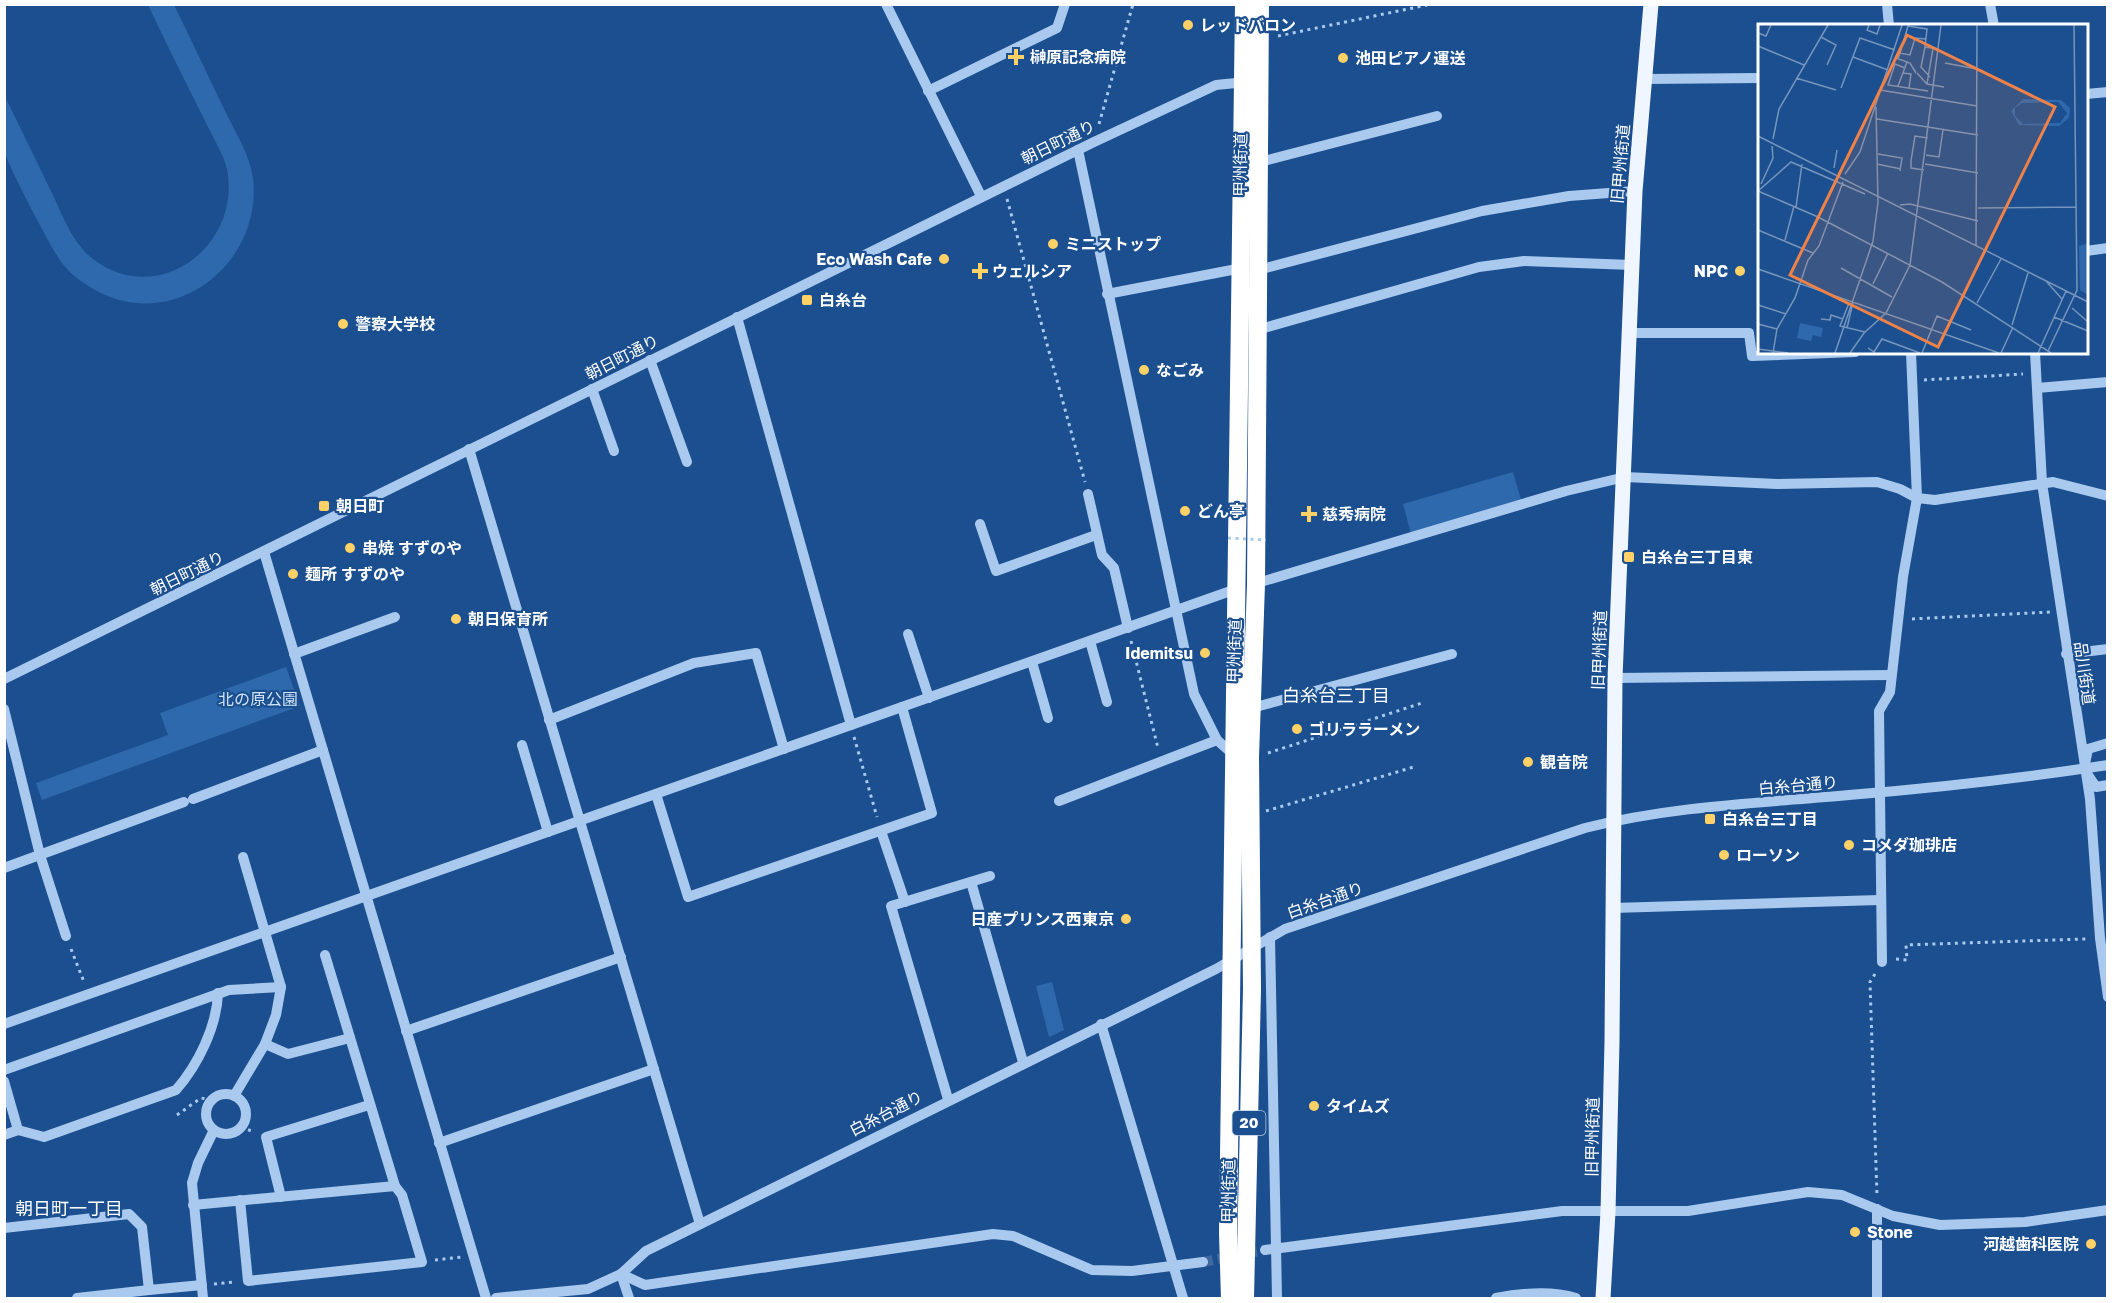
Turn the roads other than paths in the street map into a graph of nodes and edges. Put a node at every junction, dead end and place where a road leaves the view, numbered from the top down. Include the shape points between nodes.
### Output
1 (886, 4) edge
2 (1065, 4) edge
3 (1244, 4) edge
4 (1260, 4) edge
5 (1651, 4) edge
6 (1887, 4) edge
7 (1990, 4) edge
8 (1889, 24) edge
9 (1994, 24) edge
10 (1758, 78) edge
11 (1646, 79) junction
12 (1251, 82) junction
13 (928, 91) junction
14 (2108, 92) edge
15 (2088, 94) edge
16 (1437, 116) dead end
17 (1078, 150) junction
18 (1260, 162) junction
19 (1635, 191) junction
20 (981, 196) junction
21 (2108, 248) edge
22 (2088, 250) edge
23 (1632, 265) junction
24 (1250, 269) junction
25 (1107, 294) junction
26 (736, 316) junction
27 (1257, 330) junction
28 (1629, 333) junction
29 (1804, 354) edge
30 (1911, 354) edge
31 (2035, 354) edge
32 (650, 360) junction
33 (2108, 382) edge
34 (2037, 388) junction
35 (592, 389) junction
36 (469, 449) junction
37 (614, 451) dead end
38 (687, 462) dead end
39 (1625, 477) junction
40 (2042, 483) junction
41 (1088, 494) road end
42 (2108, 496) edge
43 (1917, 498) junction
44 (980, 524) dead end
45 (1096, 536) junction
46 (264, 552) junction
47 (1247, 586) junction
48 (1176, 610) junction
49 (395, 617) dead end
50 (1128, 628) junction
51 (908, 634) dead end
52 (1090, 641) junction
53 (2108, 649) edge
54 (294, 654) junction
55 (1452, 654) dead end
56 (2067, 654) junction
57 (1032, 662) junction
58 (1891, 675) junction
59 (1615, 678) junction
60 (4, 679) edge
61 (929, 698) junction
62 (1107, 702) dead end
63 (902, 707) junction
64 (1252, 708) junction
65 (4, 709) edge
66 (1048, 717) dead end
67 (549, 720) junction
68 (851, 725) junction
69 (1217, 740) junction
70 (2108, 743) edge
71 (522, 745) dead end
72 (784, 749) junction
73 (323, 750) junction
74 (1235, 756) junction
75 (2108, 765) edge
76 (2084, 769) junction
77 (2108, 785) edge
78 (1881, 793) junction
79 (656, 794) junction
80 (1059, 801) dead end
81 (1614, 820) junction
82 (581, 821) junction
83 (881, 831) junction
84 (548, 832) junction
85 (40, 855) junction
86 (243, 857) dead end
87 (4, 868) edge
88 (990, 876) dead end
89 (971, 882) junction
90 (366, 896) junction
91 (1880, 900) junction
92 (905, 902) junction
93 (1613, 908) junction
94 (266, 932) junction
95 (66, 936) road end
96 (1270, 937) junction
97 (1251, 948) junction
98 (325, 954) dead end
99 (621, 957) junction
100 (1232, 959) junction
101 (1882, 960) road end
102 (281, 987) junction
103 (218, 993) junction
104 (2108, 997) edge
105 (4, 1024) edge
106 (1101, 1024) junction
107 (406, 1030) junction
108 (350, 1038) junction
109 (265, 1044) junction
110 (1023, 1062) junction
111 (654, 1069) junction
112 (4, 1070) edge
113 (4, 1081) edge
114 (234, 1096) junction
115 (948, 1100) junction
116 (369, 1105) junction
117 (18, 1130) junction
118 (214, 1130) junction
119 (4, 1135) edge
120 (439, 1143) junction
121 (395, 1186) junction
122 (281, 1197) junction
123 (240, 1200) junction
124 (194, 1205) junction
125 (1878, 1209) junction
126 (2108, 1210) edge
127 (1608, 1212) junction
128 (700, 1224) junction
129 (4, 1228) edge
130 (1278, 1248) junction
131 (1265, 1250) tunnel mouth
132 (1203, 1262) tunnel mouth
133 (1175, 1265) junction
134 (621, 1274) junction
135 (202, 1285) junction
136 (149, 1290) junction
137 (520, 1298) edge
138 (77, 1299) edge
139 (203, 1299) edge
140 (486, 1299) edge
141 (496, 1299) edge
142 (629, 1299) edge
143 (1183, 1299) edge
144 (1230, 1299) edge
145 (1245, 1299) edge
146 (1277, 1299) edge
147 (1496, 1299) edge
148 (1576, 1299) edge
149 (1603, 1299) edge
150 (1877, 1299) edge

1 - 13 street
2 - 13 street via 1057,28
3 - 12 highway, 甲州街道 / 20
4 - 12 highway, 甲州街道 / 20 via 1259,40
5 - 11 main road, 旧甲州街道
6 - 8 street
7 - 9 street
10 - 11 street
11 - 19 main road, 旧甲州街道
12 - 17 street, 朝日町通り via 1216,85
12 - 18 highway, 甲州街道 / 20
12 - 24 highway, 甲州街道 / 20
13 - 20 street
14 - 15 street
16 - 18 street
17 - 20 street, 朝日町通り
17 - 25 street
18 - 24 highway, 甲州街道 / 20
19 - 23 main road, 旧甲州街道
19 - 24 street via 1569,196 1482,211
20 - 26 street, 朝日町通り
21 - 22 street
23 - 27 street via 1524,261 1479,267
23 - 28 main road, 旧甲州街道
24 - 25 street
24 - 27 highway, 甲州街道 / 20
24 - 47 highway, 甲州街道 / 20
25 - 48 street
26 - 32 street, 朝日町通り
26 - 68 street
27 - 47 highway, 甲州街道 / 20
28 - 29 street via 1749,333 1752,356
28 - 39 main road, 旧甲州街道
30 - 43 street
31 - 34 street, 品川街道
32 - 35 street, 朝日町通り
32 - 38 street
33 - 34 street
34 - 40 street, 品川街道
35 - 36 street, 朝日町通り
35 - 37 street
36 - 46 street, 朝日町通り
36 - 67 street
39 - 43 street via 1777,484 1876,482
39 - 47 street
39 - 59 main road, 旧甲州街道
40 - 42 street via 2053,482
40 - 43 street via 1957,499
40 - 56 street, 品川街道
41 - 45 street
43 - 58 street
44 - 45 street via 996,571
45 - 50 street via 1102,555 1114,568
46 - 54 street
46 - 60 street, 朝日町通り
47 - 48 street
47 - 64 highway, 甲州街道 / 20
47 - 74 highway, 甲州街道 / 20
48 - 50 street
48 - 69 street via 1194,694
49 - 54 street
50 - 52 street
51 - 61 street
52 - 57 street
52 - 62 street
53 - 56 street
54 - 73 street
55 - 64 street
56 - 76 street, 品川街道
57 - 61 street
57 - 66 street
58 - 59 street
58 - 78 street via 1890,692 1879,711
59 - 81 main road, 旧甲州街道
61 - 63 street
63 - 68 street
63 - 83 street via 932,813
64 - 97 highway, 甲州街道 / 20
65 - 85 street
67 - 72 street via 694,663 756,652
67 - 82 street
68 - 72 street
69 - 74 street
69 - 80 street
70 - 76 street via 2088,749
71 - 84 street
72 - 79 street
73 - 85 street
73 - 90 street
74 - 100 highway, 甲州街道 / 20
75 - 76 street, 白糸台通り
76 - 77 street via 2096,786
76 - 78 street, 白糸台通り
76 - 104 street, 品川街道
78 - 81 street, 白糸台通り via 1741,804
78 - 91 street
79 - 82 street
79 - 83 street via 688,897
81 - 93 main road, 旧甲州街道
81 - 96 street, 白糸台通り
82 - 84 street
82 - 99 street
83 - 92 street
84 - 90 street
85 - 87 street
85 - 95 street
86 - 94 street
88 - 89 street
89 - 92 street
89 - 110 street
90 - 94 street
90 - 107 street
91 - 93 street
91 - 101 street
92 - 115 street via 891,906
93 - 127 main road, 旧甲州街道
94 - 102 street
94 - 105 street
96 - 97 street, 白糸台通り
96 - 130 street
97 - 100 street, 白糸台通り
97 - 145 highway, 甲州街道 / 20
98 - 108 street
99 - 107 street
99 - 111 street
100 - 106 street, 白糸台通り
100 - 144 highway, 甲州街道 / 20
102 - 103 street
102 - 109 street
103 - 112 street
103 - 117 street via 211,1028 176,1090 44,1137
106 - 110 street, 白糸台通り
106 - 133 street
107 - 120 street
108 - 109 street via 288,1054
108 - 116 street
109 - 114 street
110 - 115 street, 白糸台通り
111 - 120 street
111 - 128 street
113 - 117 street
114 - 118 street via 220,1094 212,1100 206,1116
114 - 118 street via 246,1109 244,1123 236,1132
115 - 128 street, 白糸台通り
116 - 121 street
116 - 122 street via 266,1137
117 - 119 street
118 - 124 street via 192,1183
120 - 140 street
121 - 122 street
121 - 123 street via 402,1195 422,1262 248,1281
122 - 123 street
123 - 124 street
124 - 135 street
125 - 126 street via 1909,1221 1940,1225 2025,1222
125 - 127 street via 1842,1195 1808,1192 1688,1211
125 - 150 street
127 - 130 street via 1562,1211
127 - 149 main road, 旧甲州街道
128 - 134 street, 白糸台通り via 646,1251
129 - 136 street via 129,1214 142,1227
130 - 131 street
130 - 146 street
132 - 133 street
133 - 134 street via 1132,1271 1092,1270 1013,1236 993,1234 645,1285
133 - 143 street
134 - 137 street, 白糸台通り via 588,1289
134 - 142 street
135 - 136 street
135 - 139 street
136 - 138 street
137 - 141 street, 白糸台通り
147 - 148 street via 1516,1294 1561,1294

